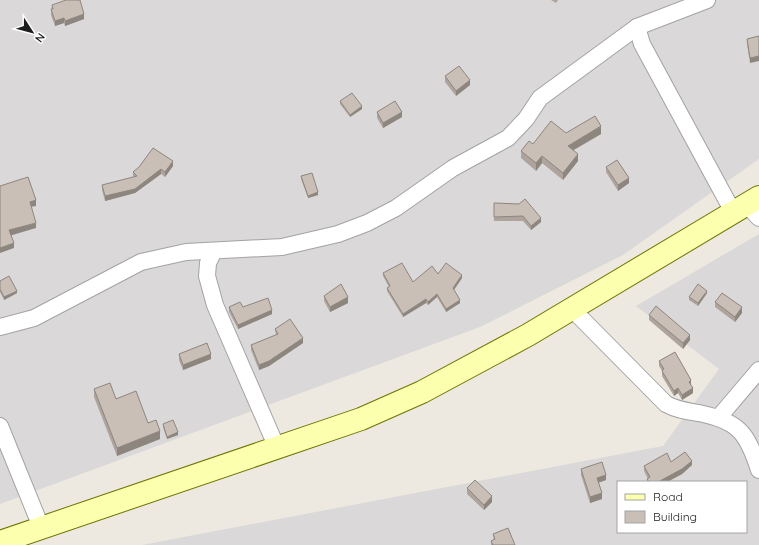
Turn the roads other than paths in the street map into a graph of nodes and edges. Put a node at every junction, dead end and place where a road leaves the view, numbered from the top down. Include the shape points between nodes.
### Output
1 (707, 0) edge
2 (637, 26) junction
3 (749, 208) edge
4 (214, 251) junction
5 (572, 309) junction
6 (0, 327) edge
7 (759, 370) edge
8 (719, 417) junction
9 (0, 426) edge
10 (277, 448) junction
11 (759, 470) edge
12 (40, 527) junction
13 (0, 542) edge

1 - 2 street
2 - 3 street via 642,44
2 - 4 street via 540,98 518,129 508,138 453,168 396,208 338,234 282,247
3 - 5 street
4 - 6 street via 186,252 141,262 34,318
4 - 10 street via 208,263 207,276 215,305
5 - 8 street via 666,404 675,409
5 - 10 street via 422,392 361,418
7 - 8 street
8 - 11 street via 732,423 741,432 752,448
9 - 12 street
10 - 12 street
12 - 13 street

